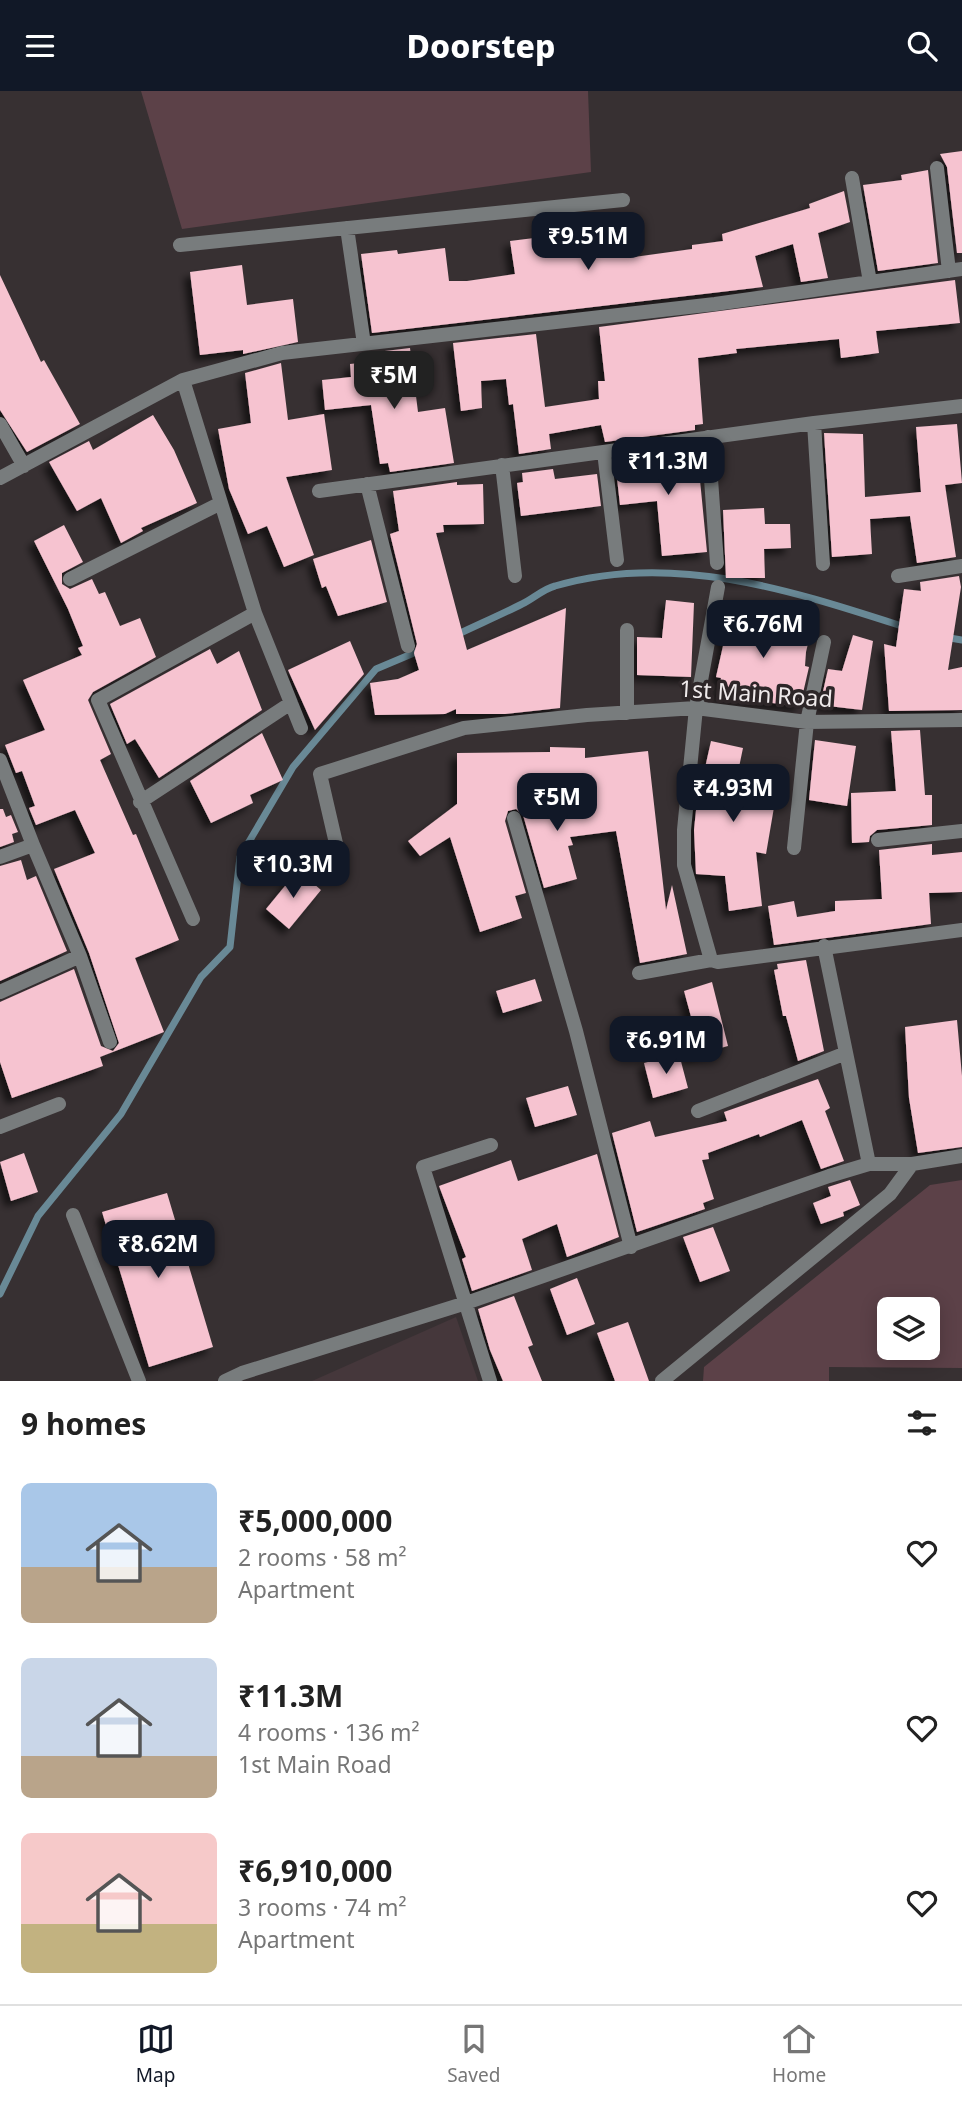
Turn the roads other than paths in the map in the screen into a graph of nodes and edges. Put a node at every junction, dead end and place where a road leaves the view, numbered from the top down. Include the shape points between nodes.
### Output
1 (937, 168) dead end
2 (852, 178) dead end
3 (623, 200) dead end
4 (347, 228) junction
5 (180, 245) dead end
6 (956, 270) edge
7 (870, 282) junction
8 (365, 344) junction
9 (183, 380) junction
10 (962, 406) edge
11 (814, 423) junction
12 (0, 424) edge
13 (708, 437) junction
14 (604, 451) junction
15 (502, 465) junction
16 (24, 467) junction
17 (0, 478) edge
18 (368, 484) junction
19 (319, 491) dead end
20 (221, 503) junction
21 (617, 560) dead end
22 (717, 563) dead end
23 (823, 565) dead end
24 (962, 566) edge
25 (515, 576) dead end
26 (898, 576) dead end
27 (70, 579) dead end
28 (718, 587) dead end
29 (255, 613) junction
30 (627, 630) dead end
31 (824, 642) dead end
32 (408, 646) dead end
33 (291, 703) junction
34 (696, 708) junction
35 (628, 713) junction
36 (962, 720) edge
37 (807, 722) junction
38 (301, 728) dead end
39 (0, 760) edge
40 (140, 801) junction
41 (514, 818) dead end
42 (962, 831) edge
43 (878, 839) dead end
44 (33, 845) junction
45 (794, 848) dead end
46 (0, 857) edge
47 (341, 866) dead end
48 (193, 919) dead end
49 (962, 930) edge
50 (824, 946) junction
51 (80, 956) junction
52 (711, 960) junction
53 (639, 973) dead end
54 (0, 992) edge
55 (110, 1042) dead end
56 (846, 1053) junction
57 (59, 1104) dead end
58 (698, 1111) dead end
59 (2, 1121) edge
60 (491, 1145) dead end
61 (962, 1156) edge
62 (869, 1164) junction
63 (912, 1164) junction
64 (73, 1215) dead end
65 (631, 1247) junction
66 (466, 1303) junction
67 (139, 1381) edge
68 (225, 1381) edge
69 (490, 1381) edge
70 (662, 1381) edge

1 - 6 street
2 - 7 street
3 - 4 street
4 - 5 street
4 - 8 street
6 - 7 street
7 - 8 street
8 - 9 street via 282,353
9 - 16 street
9 - 20 street
10 - 11 street
11 - 13 street
11 - 23 street
12 - 16 street
13 - 14 street
13 - 22 street
14 - 15 street
14 - 21 street
15 - 18 street
15 - 25 street
16 - 17 street
18 - 19 street
18 - 32 street
20 - 27 street
20 - 29 street
24 - 26 street
28 - 34 street
29 - 33 street
29 - 40 street via 98,700
30 - 35 street
31 - 37 street
33 - 38 street
33 - 40 street
34 - 35 street, 1st Main Road
34 - 37 street, 1st Main Road
34 - 52 street via 684,866
35 - 47 street, 1st Main Road via 464,728 320,774
36 - 37 street, 1st Main Road
37 - 45 street
39 - 44 street
40 - 48 street
41 - 65 street via 576,1031
42 - 43 street
44 - 46 street
44 - 51 street
49 - 50 street
50 - 52 street
50 - 56 street
51 - 54 street
51 - 55 street
52 - 53 street
56 - 58 street
56 - 62 street
57 - 59 street
60 - 66 street via 423,1167
61 - 63 street
62 - 63 street
62 - 65 street
63 - 70 street via 890,1194
64 - 67 street
65 - 66 street
66 - 68 street
66 - 69 street

